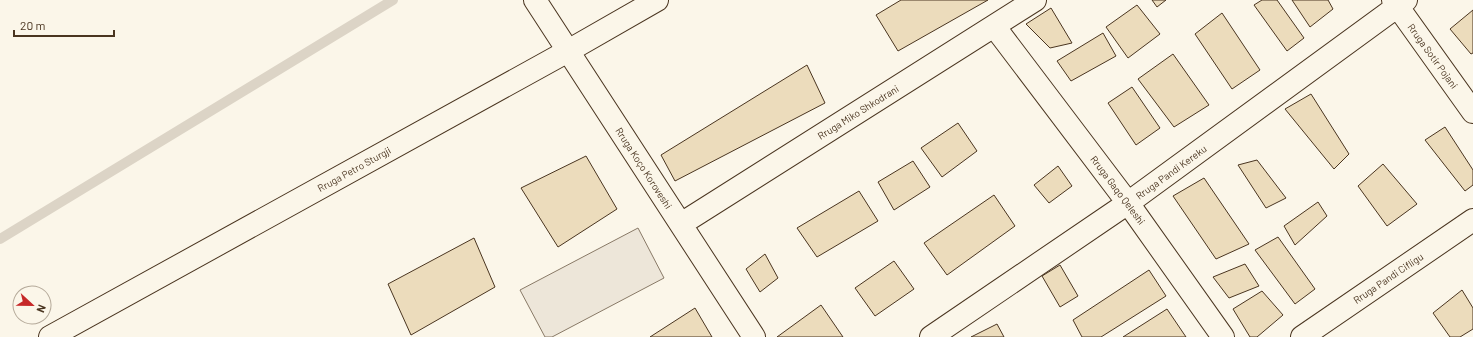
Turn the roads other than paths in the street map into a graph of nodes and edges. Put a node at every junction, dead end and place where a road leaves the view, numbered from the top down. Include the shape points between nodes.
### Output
1 (535, 0) edge
2 (657, 0) edge
3 (1035, 0) edge
4 (1399, 2) edge
5 (994, 26) junction
6 (568, 51) junction
7 (1473, 112) edge
8 (1128, 204) junction
9 (1473, 220) edge
10 (681, 224) junction
11 (50, 337) edge
12 (754, 337) edge
13 (931, 337) edge
14 (1223, 337) edge
15 (1302, 337) edge

1 - 6 street, Rruga Koço Koroveshi
2 - 6 street, Rruga Petro Sturgji
3 - 5 street, Rruga Miko Shkodrani
4 - 7 street, Rruga Sotir Pojani
4 - 8 street, Rruga Pandi Kereku
5 - 8 street, Rruga Gaqo Qeleshi
5 - 10 street, Rruga Miko Shkodrani
6 - 10 street, Rruga Koço Koroveshi
6 - 11 street, Rruga Petro Sturgji
8 - 13 street, Rruga Pandi Kereku
8 - 14 street, Rruga Gaqo Qeleshi
9 - 15 street, Rruga Pandi Cifligu
10 - 12 street, Rruga Koço Koroveshi

